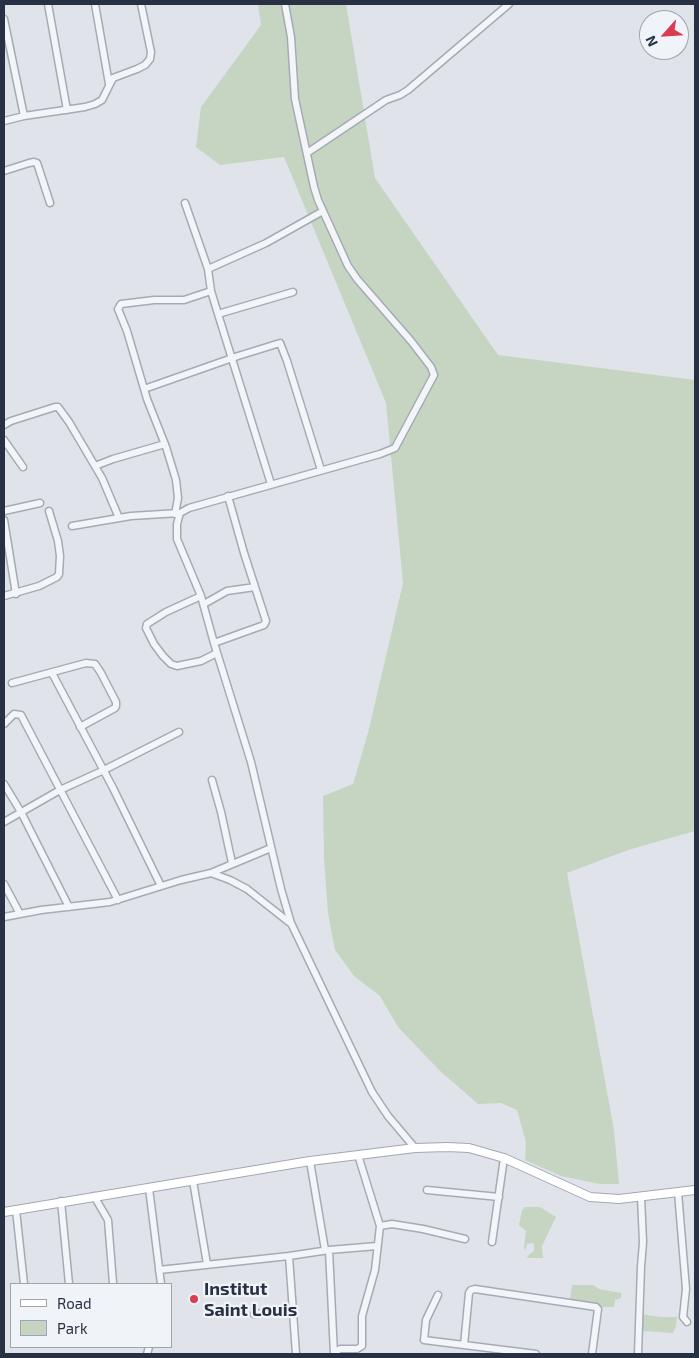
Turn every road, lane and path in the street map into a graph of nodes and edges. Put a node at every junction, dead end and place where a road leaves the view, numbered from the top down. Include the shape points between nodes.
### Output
1 (48, 4) edge
2 (95, 4) edge
3 (141, 4) edge
4 (285, 4) edge
5 (508, 4) edge
6 (4, 19) edge
7 (109, 84) junction
8 (68, 110) junction
9 (24, 116) junction
10 (4, 121) edge
11 (307, 153) junction
12 (4, 170) edge
13 (50, 202) dead end
14 (185, 203) dead end
15 (323, 211) junction
16 (208, 269) junction
17 (211, 291) junction
18 (293, 292) dead end
19 (218, 314) junction
20 (232, 358) junction
21 (144, 389) junction
22 (4, 425) edge
23 (4, 440) edge
24 (165, 444) junction
25 (94, 466) junction
26 (23, 467) dead end
27 (321, 470) junction
28 (272, 484) junction
29 (228, 496) junction
30 (40, 503) dead end
31 (49, 511) dead end
32 (4, 512) edge
33 (178, 513) junction
34 (119, 518) junction
35 (4, 520) edge
36 (72, 526) dead end
37 (255, 587) junction
38 (16, 594) junction
39 (4, 596) edge
40 (201, 596) junction
41 (204, 604) junction
42 (214, 643) junction
43 (217, 653) junction
44 (52, 673) junction
45 (12, 683) dead end
46 (4, 724) edge
47 (80, 727) junction
48 (179, 732) dead end
49 (104, 770) junction
50 (212, 780) dead end
51 (4, 784) edge
52 (60, 790) junction
53 (21, 812) junction
54 (4, 822) edge
55 (271, 848) junction
56 (232, 863) junction
57 (211, 873) junction
58 (4, 884) edge
59 (162, 886) junction
60 (118, 900) junction
61 (69, 907) junction
62 (20, 914) junction
63 (4, 917) edge
64 (291, 923) junction
65 (414, 1148) junction
66 (358, 1155) junction
67 (504, 1158) junction
68 (310, 1161) junction
69 (193, 1181) junction
70 (149, 1188) junction
71 (427, 1190) dead end
72 (695, 1190) edge
73 (678, 1192) junction
74 (94, 1196) junction
75 (499, 1197) junction
76 (641, 1197) junction
77 (61, 1201) junction
78 (16, 1210) junction
79 (4, 1212) edge
80 (380, 1226) junction
81 (465, 1239) dead end
82 (492, 1242) dead end
83 (377, 1246) junction
84 (327, 1250) junction
85 (289, 1256) junction
86 (207, 1264) junction
87 (160, 1270) junction
88 (24, 1283) edge
89 (69, 1283) edge
90 (113, 1283) edge
91 (161, 1283) edge
92 (438, 1295) dead end
93 (293, 1310) junction
94 (254, 1314) dead end
95 (688, 1322) dead end
96 (464, 1345) junction
97 (296, 1354) edge
98 (334, 1354) edge
99 (536, 1354) edge
100 (592, 1354) edge
101 (638, 1354) edge

1 - 8 street
2 - 7 street
3 - 7 street via 150,59 137,70 113,78
4 - 11 street via 291,37 295,99
5 - 11 street via 408,90 386,100
6 - 9 street
7 - 8 street via 102,100 85,108
8 - 9 street
9 - 10 street
11 - 15 street
12 - 13 street via 37,163
14 - 16 street
15 - 16 street via 266,243
15 - 27 street via 357,279 411,341 431,366 434,375 396,448
16 - 17 street
17 - 19 street
17 - 21 street via 189,299 138,301 118,306
18 - 19 street
19 - 20 street
20 - 21 street
20 - 27 street via 281,345
20 - 28 street
21 - 24 street
22 - 25 street via 58,407
23 - 26 street
24 - 25 street
24 - 33 street via 176,480
25 - 34 street
27 - 28 street
28 - 29 street
29 - 33 street
29 - 37 street
30 - 32 street
31 - 38 street via 58,541 59,574
33 - 34 street
33 - 40 street via 177,539
34 - 36 street
35 - 38 street
37 - 41 street via 227,592
37 - 42 street via 266,617 264,625
38 - 39 street
40 - 41 street
40 - 43 street via 166,612 146,628 154,644 171,664 177,666 202,661
41 - 42 street
42 - 43 street
43 - 55 street via 251,762
44 - 45 street
44 - 47 street
44 - 47 street via 91,663 102,674 116,706
46 - 52 street via 14,714 21,715
47 - 49 street
48 - 49 street
49 - 52 street
49 - 59 street
50 - 56 street
51 - 53 street
52 - 53 street
52 - 60 street
53 - 54 street
53 - 61 street
55 - 56 street
55 - 64 street
56 - 57 street
57 - 59 street
57 - 64 street via 247,890
58 - 62 street
59 - 60 street
60 - 61 street
61 - 62 street
62 - 63 street
64 - 65 street via 372,1092
65 - 66 main road
65 - 67 main road via 469,1148
66 - 68 main road
66 - 80 street
67 - 75 street
67 - 76 main road via 590,1197
68 - 69 main road
68 - 84 street
69 - 70 main road
69 - 86 street
70 - 74 main road
70 - 87 street
71 - 75 street
72 - 73 main road
73 - 76 main road
73 - 95 street via 686,1288 683,1317
74 - 77 main road
74 - 90 street via 108,1220
75 - 82 street
76 - 101 street via 643,1242
77 - 78 main road
77 - 89 street
78 - 79 main road
78 - 88 street
80 - 81 street via 388,1224 434,1231
80 - 83 street
83 - 84 street
83 - 98 street via 373,1280 362,1316 362,1346 340,1349
84 - 85 street
84 - 98 street
85 - 86 street
85 - 93 street
86 - 87 street
87 - 91 street
92 - 96 street via 426,1320 423,1339
93 - 94 street
93 - 97 street
96 - 99 street
96 - 100 street via 469,1293 475,1289 596,1307

